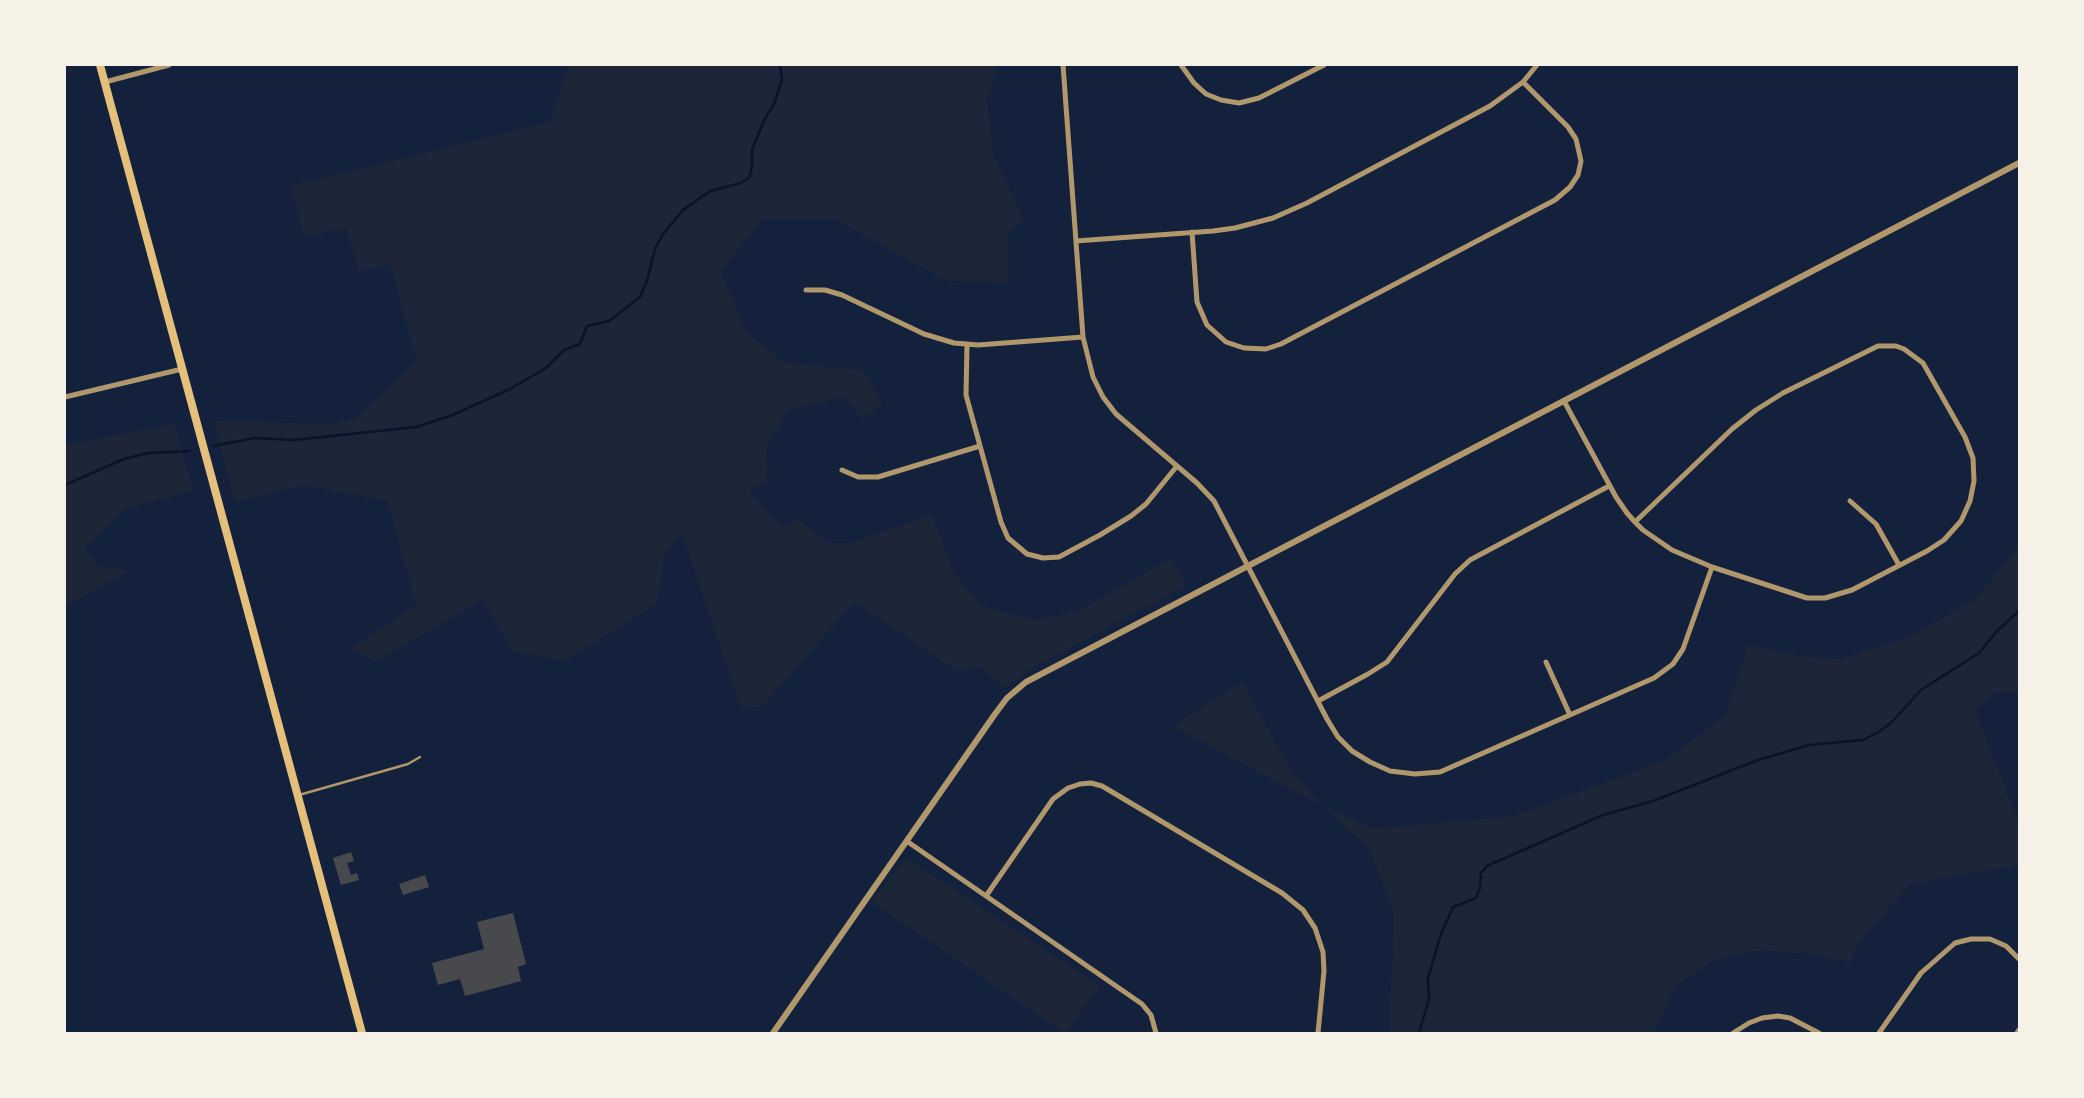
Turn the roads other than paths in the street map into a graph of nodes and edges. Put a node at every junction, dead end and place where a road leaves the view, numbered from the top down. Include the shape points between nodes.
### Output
1 (100, 65) edge
2 (169, 65) edge
3 (1063, 65) edge
4 (1181, 65) edge
5 (1324, 65) edge
6 (1537, 65) edge
7 (105, 82) junction
8 (1522, 82) junction
9 (2019, 163) edge
10 (1192, 232) junction
11 (1076, 242) junction
12 (806, 290) dead end
13 (1083, 337) junction
14 (967, 344) junction
15 (182, 369) junction
16 (65, 397) edge
17 (1564, 401) junction
18 (980, 446) junction
19 (1177, 466) junction
20 (842, 470) dead end
21 (1609, 485) junction
22 (1850, 501) dead end
23 (1635, 522) junction
24 (1899, 565) junction
25 (1248, 566) junction
26 (1712, 566) junction
27 (1546, 662) dead end
28 (1318, 701) junction
29 (1570, 715) junction
30 (420, 757) dead end
31 (299, 795) junction
32 (908, 842) junction
33 (986, 895) junction
34 (2019, 958) edge
35 (362, 1033) edge
36 (773, 1033) edge
37 (1156, 1033) edge
38 (1318, 1033) edge
39 (1733, 1033) edge
40 (1819, 1033) edge
41 (1879, 1033) edge

1 - 7 main road
2 - 7 street
3 - 11 street
4 - 5 street via 1206,94 1239,103 1259,98
6 - 8 street
7 - 15 main road
8 - 10 street via 1490,106 1291,211 1235,228
8 - 10 street via 1576,139 1581,162 1570,187 1555,200 1281,344 1259,349 1238,346 1207,325 1197,302
9 - 17 street
10 - 11 street
11 - 13 street
12 - 14 street via 842,295 925,334
13 - 14 street
13 - 19 street via 1093,377 1109,406
14 - 18 street via 966,395
15 - 16 street
15 - 31 main road
17 - 21 street
17 - 25 street
18 - 19 street via 1008,538 1027,554 1044,558 1068,552 1131,516
18 - 20 street via 878,477 858,477
19 - 25 street via 1213,501
21 - 23 street
21 - 28 street via 1470,559 1387,662
22 - 24 street via 1876,524
23 - 24 street via 1732,429 1769,401 1870,348 1896,346 1923,363 1965,437 1974,468 1970,501 1953,531 1935,547
23 - 26 street via 1662,544
24 - 26 street via 1852,590 1817,598
25 - 28 street
25 - 32 street via 1016,689
26 - 29 street via 1687,640 1673,664 1654,678
27 - 29 street
28 - 29 street via 1332,729 1352,751 1379,767 1415,774 1452,768
30 - 31 lane
31 - 35 main road
32 - 33 street
32 - 36 street
33 - 37 street via 1142,1004
33 - 38 street via 1053,799 1080,784 1102,786 1282,892 1303,910 1323,952
34 - 41 street via 1990,939 1955,943 1921,973
39 - 40 street via 1762,1018 1777,1017 1790,1018

